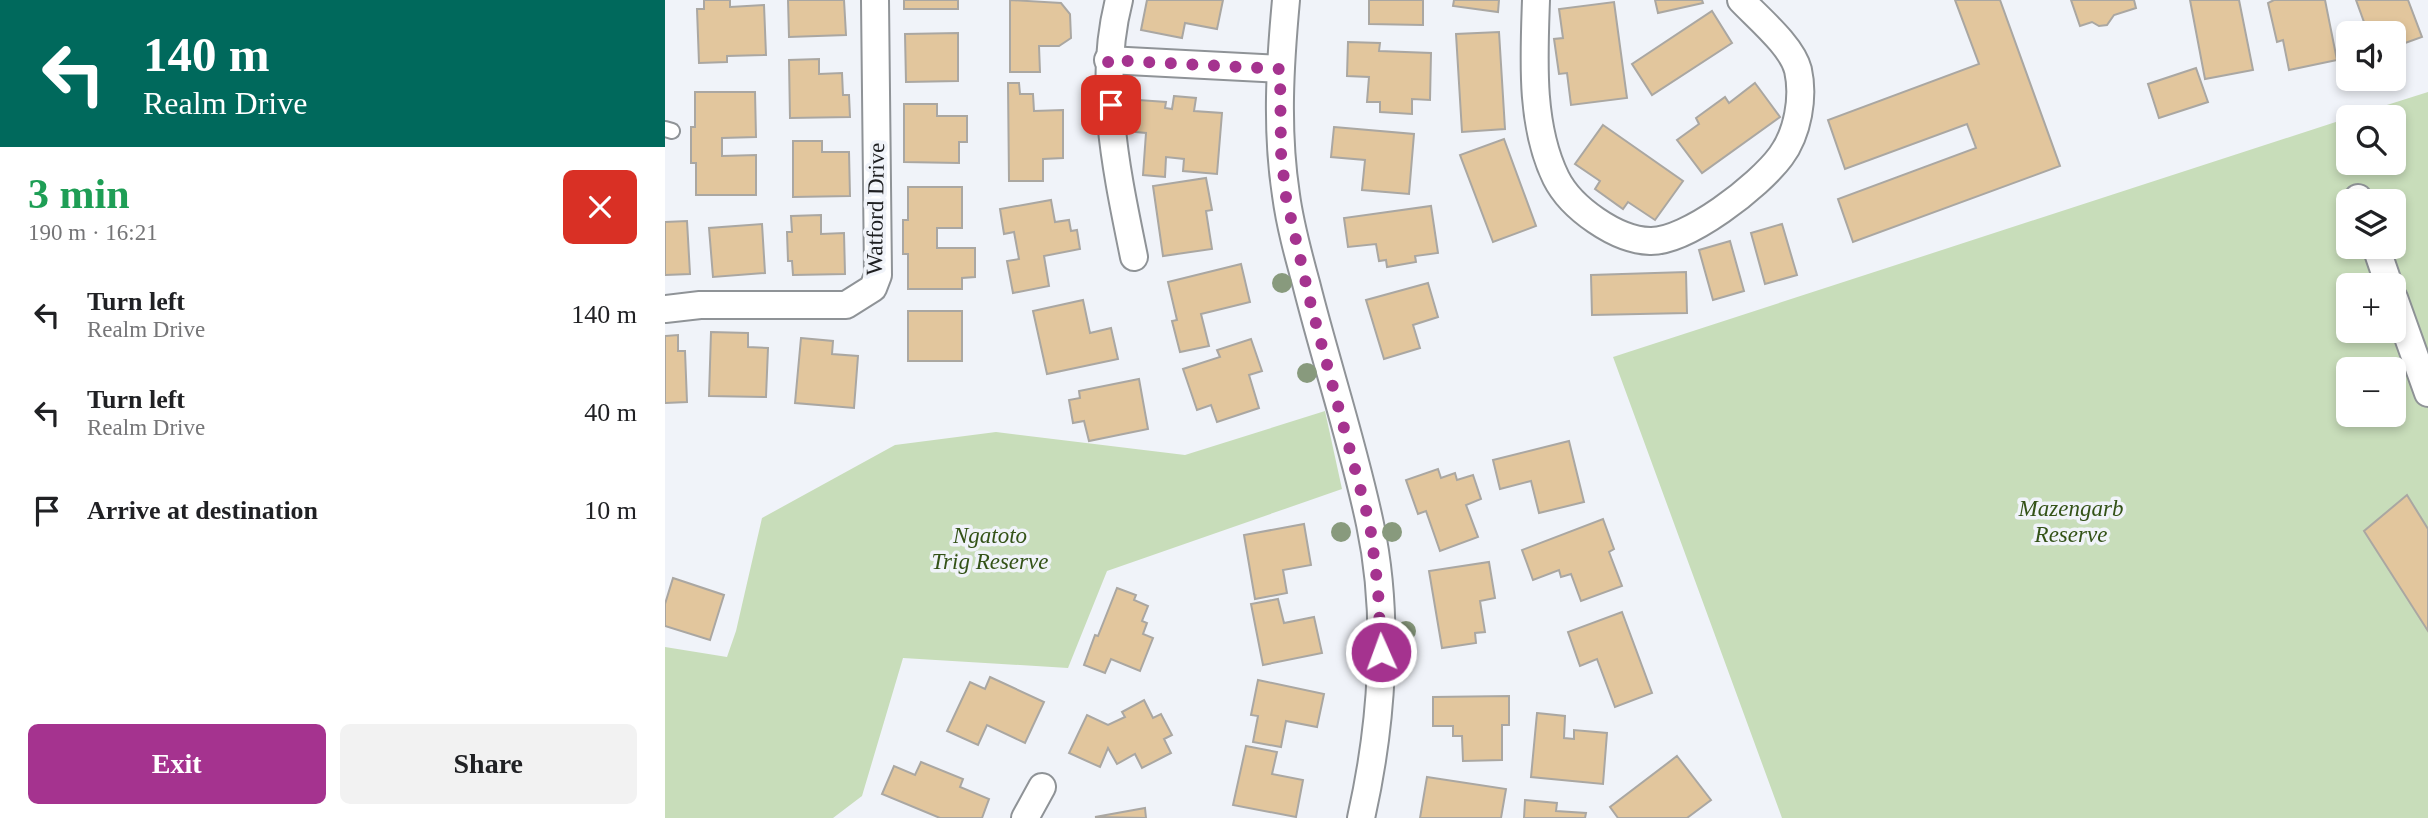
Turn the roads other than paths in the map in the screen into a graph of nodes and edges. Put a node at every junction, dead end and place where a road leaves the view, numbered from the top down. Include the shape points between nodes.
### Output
1 (876, 0) edge
2 (1119, 0) edge
3 (1286, 0) edge
4 (1536, 0) edge
5 (1741, 0) edge
6 (1108, 60) junction
7 (1280, 69) junction
8 (1134, 257) dead end
9 (665, 309) edge
10 (2406, 332) edge
11 (2428, 393) edge
12 (1042, 787) dead end
13 (1025, 818) edge
14 (1361, 818) edge

1 - 9 street, Watford Drive via 878,275 873,288 846,305
2 - 6 street
3 - 7 street
4 - 5 street via 1539,124 1557,179 1591,219 1649,241 1698,226 1764,174 1781,156 1794,131 1800,102 1797,67 1786,47
6 - 7 street
6 - 8 street via 1113,150
7 - 14 street via 1286,197 1370,525 1378,589 1381,673 1372,765
10 - 11 street
12 - 13 street

